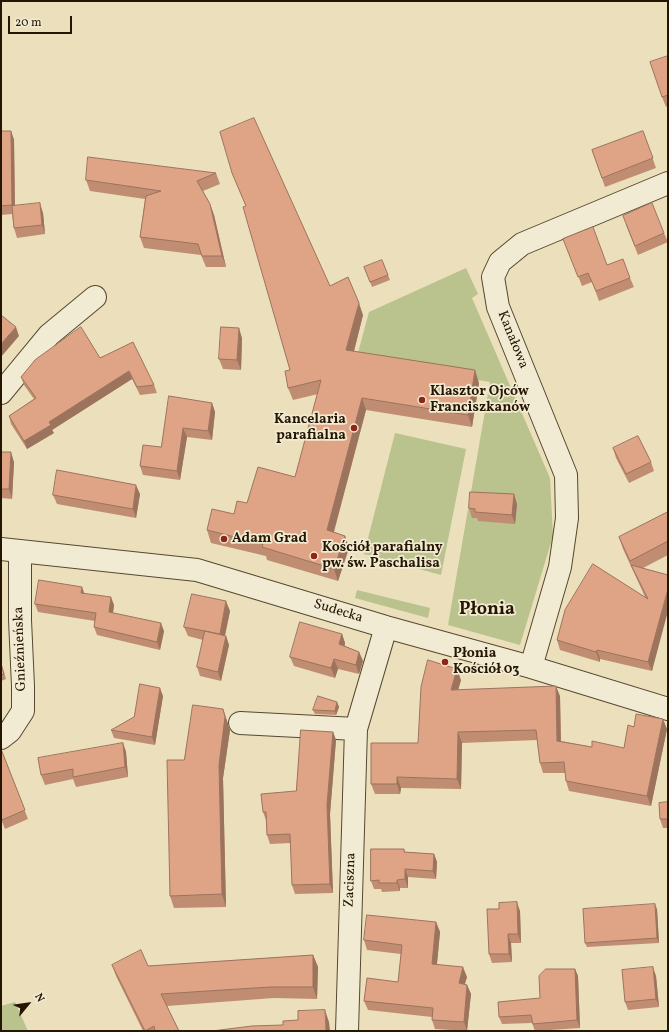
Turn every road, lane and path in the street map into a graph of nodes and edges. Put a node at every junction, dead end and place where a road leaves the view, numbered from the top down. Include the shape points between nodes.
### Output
1 (668, 183) edge
2 (95, 297) dead end
3 (1, 393) edge
4 (10, 550) edge
5 (386, 627) junction
6 (531, 667) junction
7 (668, 709) edge
8 (240, 723) dead end
9 (356, 729) junction
10 (1, 738) edge
11 (347, 1031) edge

1 - 6 street, Kanałowa via 522,244 500,262 493,277 498,307 566,475 567,518 560,567
2 - 3 street via 49,335
4 - 5 street, Sudecka via 197,570
4 - 10 street, Gnieźnieńska via 20,620 23,711 10,731
5 - 6 street, Sudecka
5 - 9 street, Zaciszna
6 - 7 street, Sudecka
8 - 9 street
9 - 11 street, Zaciszna

